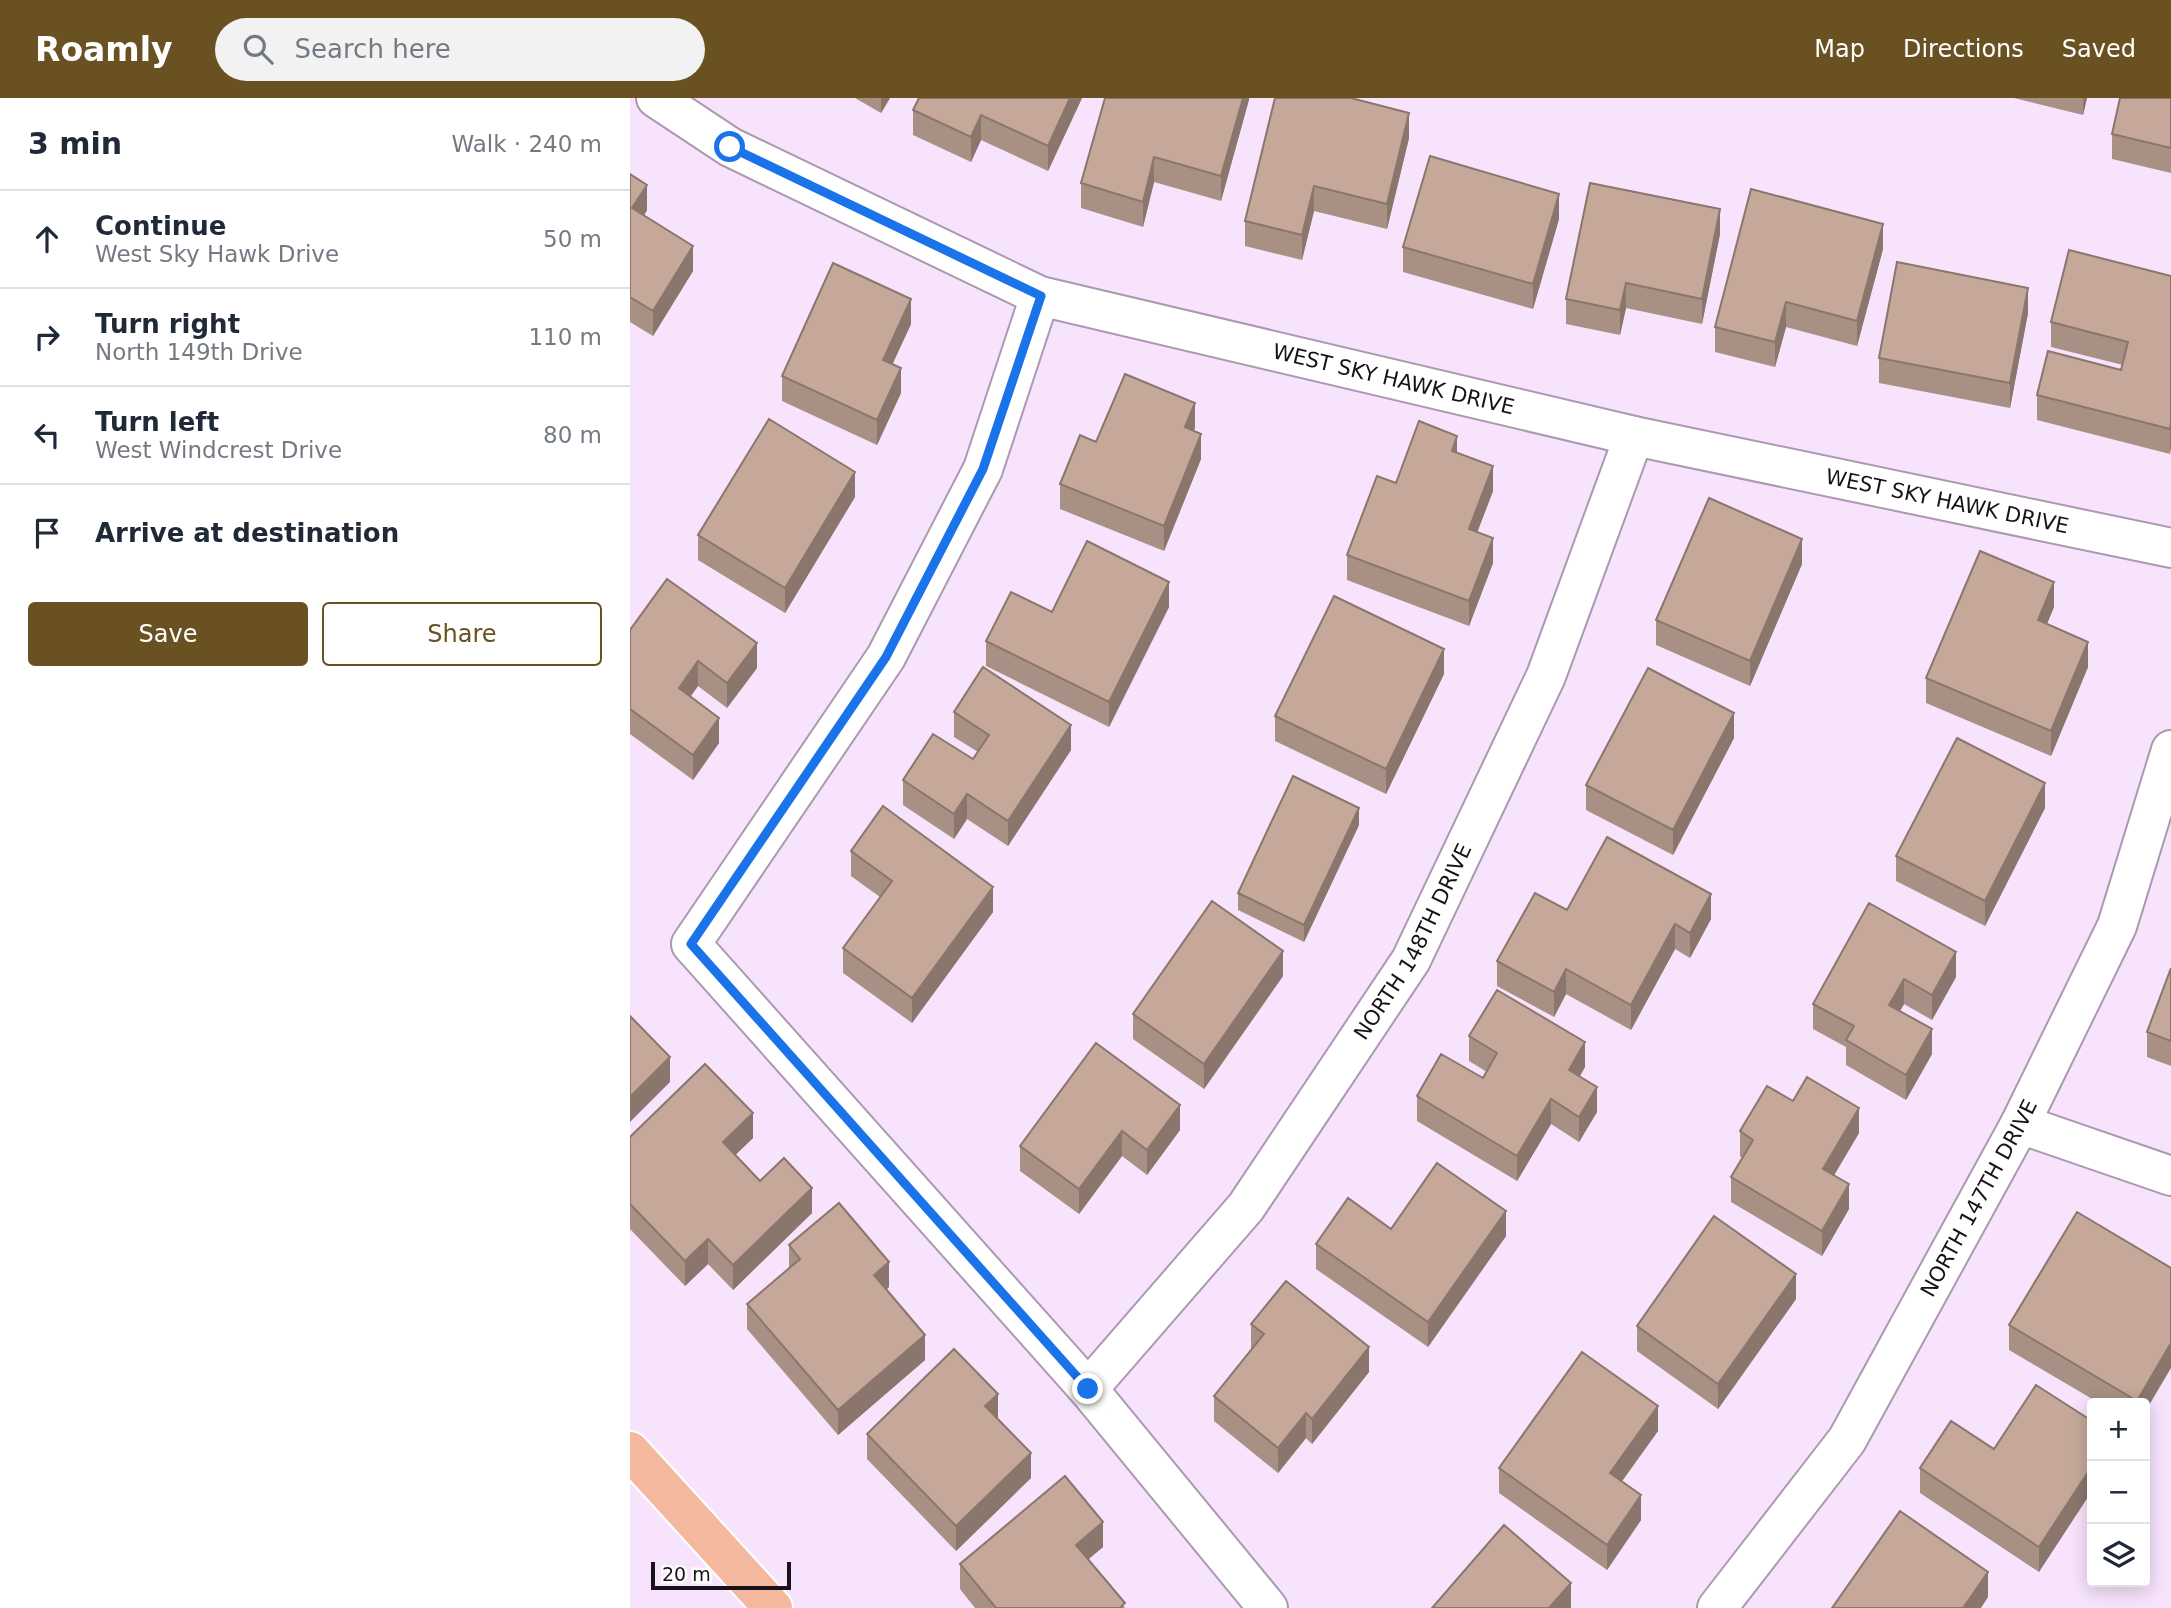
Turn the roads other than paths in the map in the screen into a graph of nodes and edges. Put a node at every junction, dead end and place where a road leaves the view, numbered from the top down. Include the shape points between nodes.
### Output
1 (656, 98) edge
2 (1041, 296) junction
3 (1634, 436) junction
4 (2171, 548) edge
5 (2171, 750) edge
6 (2020, 1124) junction
7 (2171, 1176) edge
8 (1088, 1389) junction
9 (630, 1451) edge
10 (773, 1608) edge
11 (1268, 1608) edge
12 (1717, 1608) edge

1 - 2 street, WEST SKY HAWK DRIVE via 730,147
2 - 3 street, WEST SKY HAWK DRIVE
2 - 8 street via 983,469 886,657 691,944
3 - 4 street, WEST SKY HAWK DRIVE
3 - 8 street, NORTH 148TH DRIVE via 1546,676 1411,960 1246,1207
5 - 6 street, NORTH 147TH DRIVE via 2117,926
6 - 7 street
6 - 12 street, NORTH 147TH DRIVE via 1847,1440
8 - 11 street
9 - 10 main road

